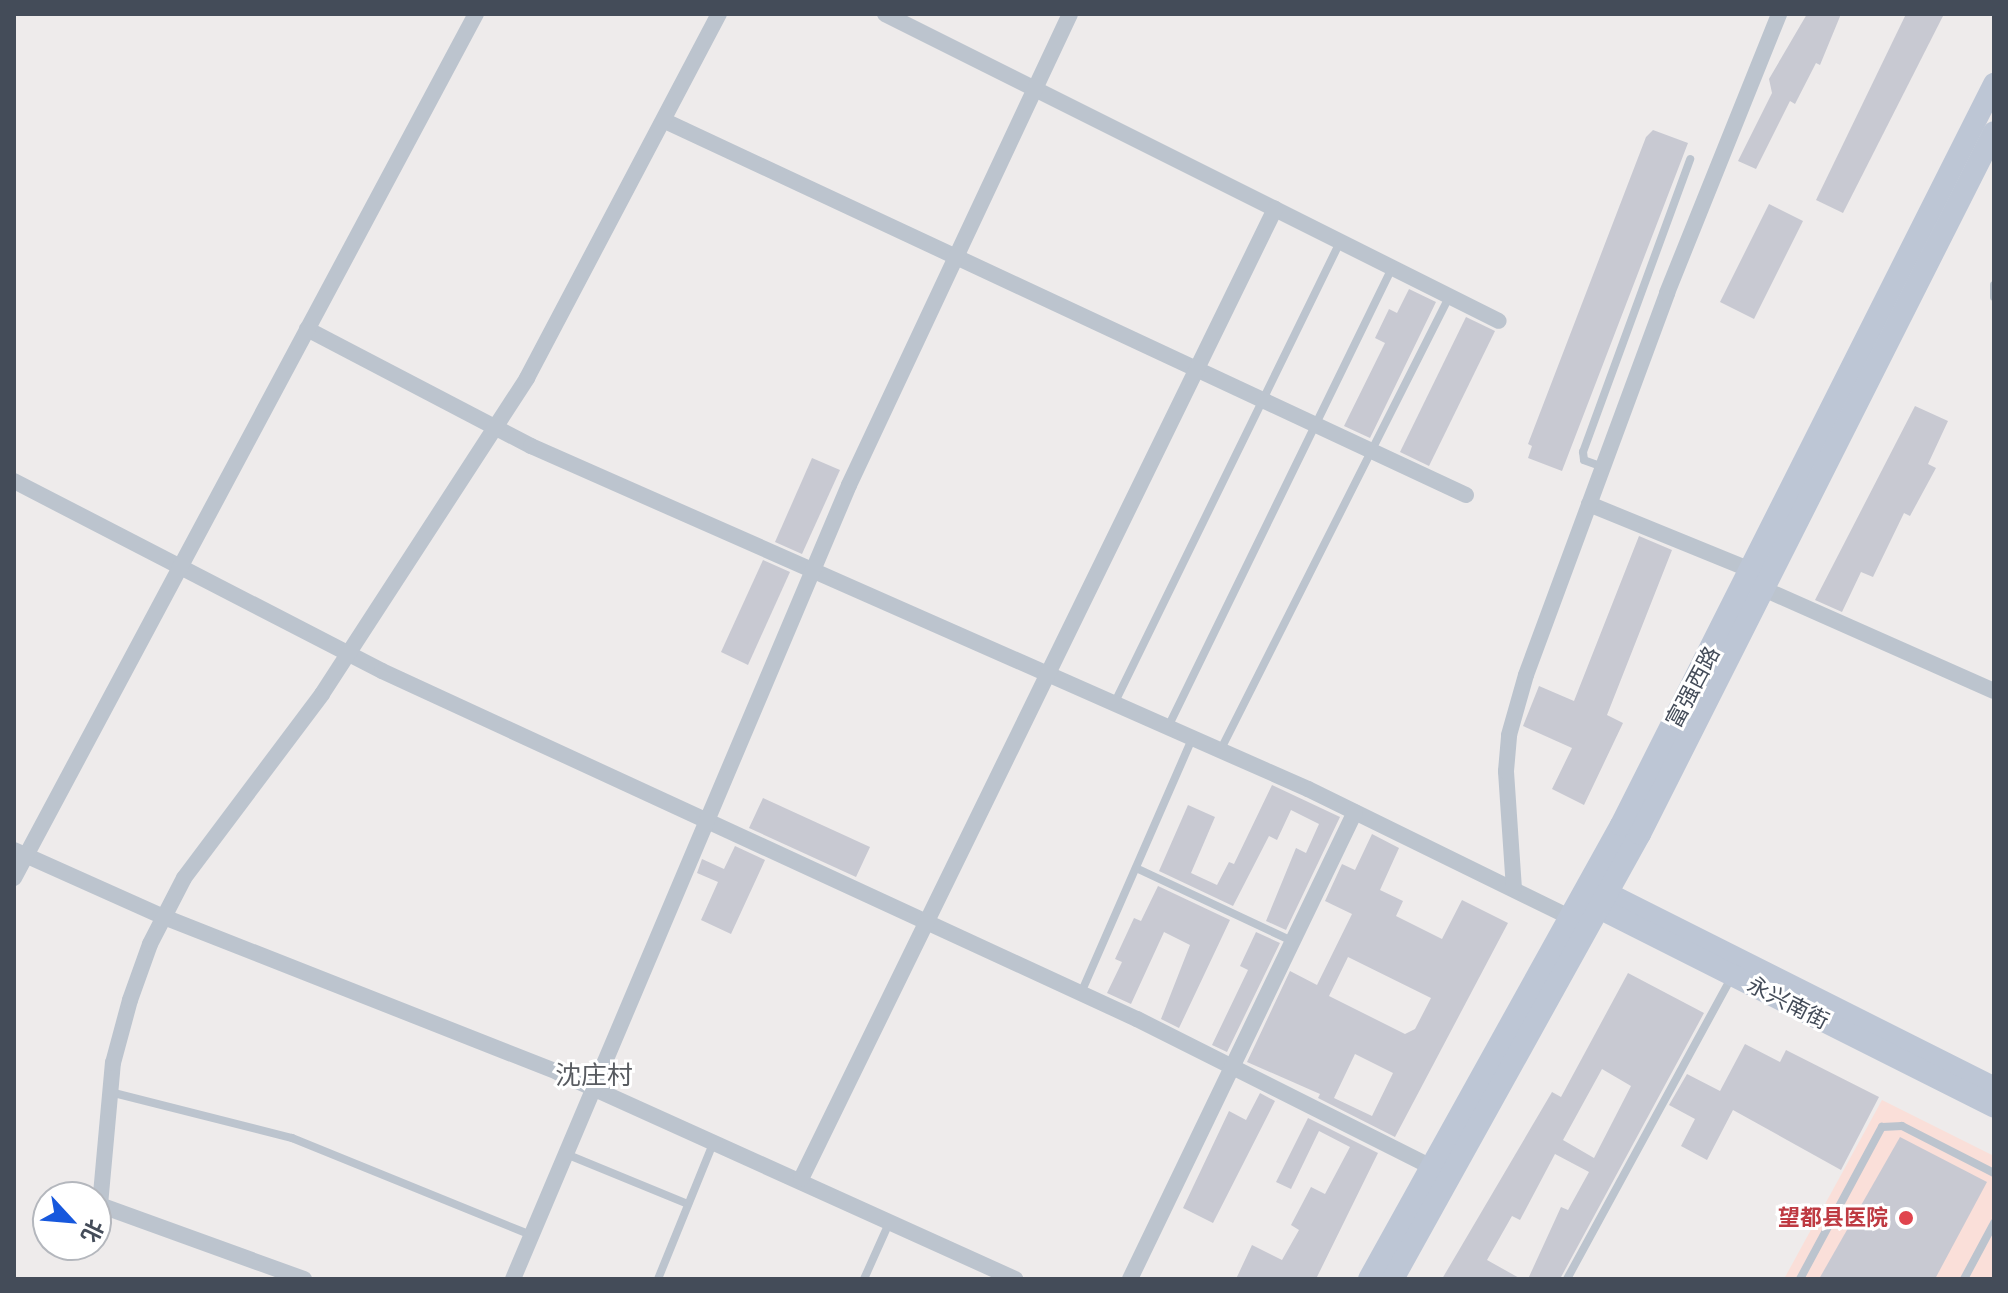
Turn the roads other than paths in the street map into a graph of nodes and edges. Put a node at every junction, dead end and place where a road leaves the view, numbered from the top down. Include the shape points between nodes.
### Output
1 (476, 14) edge
2 (719, 14) edge
3 (885, 14) edge
4 (1070, 14) edge
5 (1779, 14) edge
6 (1994, 84) edge
7 (1035, 89) junction
8 (665, 121) junction
9 (1994, 132) edge
10 (1690, 159) dead end
11 (1275, 209) junction
12 (1340, 241) junction
13 (957, 255) junction
14 (1392, 267) junction
15 (1994, 285) edge
16 (1450, 296) junction
17 (1994, 297) edge
18 (1499, 321) dead end
19 (307, 329) junction
20 (1197, 368) junction
21 (1263, 399) junction
22 (1315, 424) junction
23 (495, 427) junction
24 (1372, 451) junction
25 (1603, 467) junction
26 (14, 481) edge
27 (1466, 495) dead end
28 (1589, 504) junction
29 (180, 567) junction
30 (811, 571) junction
31 (1753, 571) junction
32 (1766, 590) junction
33 (348, 654) junction
34 (1047, 675) junction
35 (1994, 691) edge
36 (1114, 704) junction
37 (1167, 728) junction
38 (1192, 739) junction
39 (1220, 751) junction
40 (1355, 812) junction
41 (705, 819) junction
42 (20, 853) edge
43 (1136, 868) junction
44 (14, 878) edge
45 (1514, 889) junction
46 (1589, 901) junction
47 (164, 917) junction
48 (927, 921) junction
49 (1293, 941) junction
50 (1733, 975) junction
51 (1081, 993) junction
52 (1232, 1067) junction
53 (593, 1087) junction
54 (1994, 1088) edge
55 (110, 1092) junction
56 (1994, 1107) edge
57 (714, 1140) junction
58 (566, 1154) junction
59 (1433, 1168) junction
60 (1994, 1173) edge
61 (801, 1179) junction
62 (688, 1204) junction
63 (890, 1220) junction
64 (1994, 1223) edge
65 (532, 1235) junction
66 (304, 1279) edge
67 (513, 1279) edge
68 (658, 1279) edge
69 (864, 1279) edge
70 (1014, 1279) edge
71 (1130, 1279) edge
72 (1369, 1279) edge
73 (1393, 1279) edge
74 (1567, 1279) edge
75 (1800, 1279) edge
76 (1964, 1279) edge

1 - 19 street
2 - 8 street
3 - 7 street
4 - 7 street
5 - 25 street
6 - 31 main road, 富强西路
7 - 11 street
7 - 13 street
8 - 13 street
8 - 23 street via 527,378
9 - 32 main road, 富强西路
10 - 25 lane via 1583,452 1584,460
11 - 12 street
11 - 20 street
12 - 14 street
12 - 21 lane
13 - 20 street
13 - 30 street
14 - 16 street
14 - 22 lane
15 - 17 lane
16 - 18 street
16 - 24 lane
19 - 23 street
19 - 29 street
20 - 21 street
20 - 34 street
21 - 22 street
21 - 36 lane
22 - 24 street
22 - 37 lane
23 - 30 street
23 - 33 street
24 - 27 street
24 - 39 lane
25 - 28 street
26 - 29 street
28 - 31 street
28 - 45 street via 1509,735 1506,771
29 - 33 street
29 - 42 street
30 - 34 street
30 - 41 street
31 - 46 main road, 富强西路
32 - 35 street
32 - 46 main road, 富强西路
33 - 41 street
33 - 47 street via 184,878
34 - 36 street
34 - 48 street
36 - 37 street
37 - 38 street
38 - 39 street
38 - 43 lane
39 - 40 street
40 - 45 street
40 - 49 street
41 - 48 street
41 - 53 street
42 - 44 street
42 - 47 street
43 - 49 lane
43 - 51 lane
45 - 46 street
46 - 50 main road, 永兴南街
46 - 54 main road, 永兴南街
46 - 59 main road, 富强西路
46 - 73 main road, 富强西路
47 - 53 street
47 - 55 street via 130,1000
48 - 51 street
48 - 61 street
49 - 52 street
50 - 56 main road, 永兴南街
50 - 74 lane
51 - 52 street
52 - 59 street
52 - 71 street
53 - 57 street
53 - 58 street
55 - 65 lane via 292,1138
55 - 66 street via 100,1205
57 - 61 street
57 - 62 lane
58 - 62 lane
58 - 65 street
59 - 72 main road, 富强西路
60 - 75 lane via 1902,1126 1882,1127
61 - 63 street
62 - 68 lane
63 - 69 lane
63 - 70 street
64 - 76 lane
65 - 67 street

